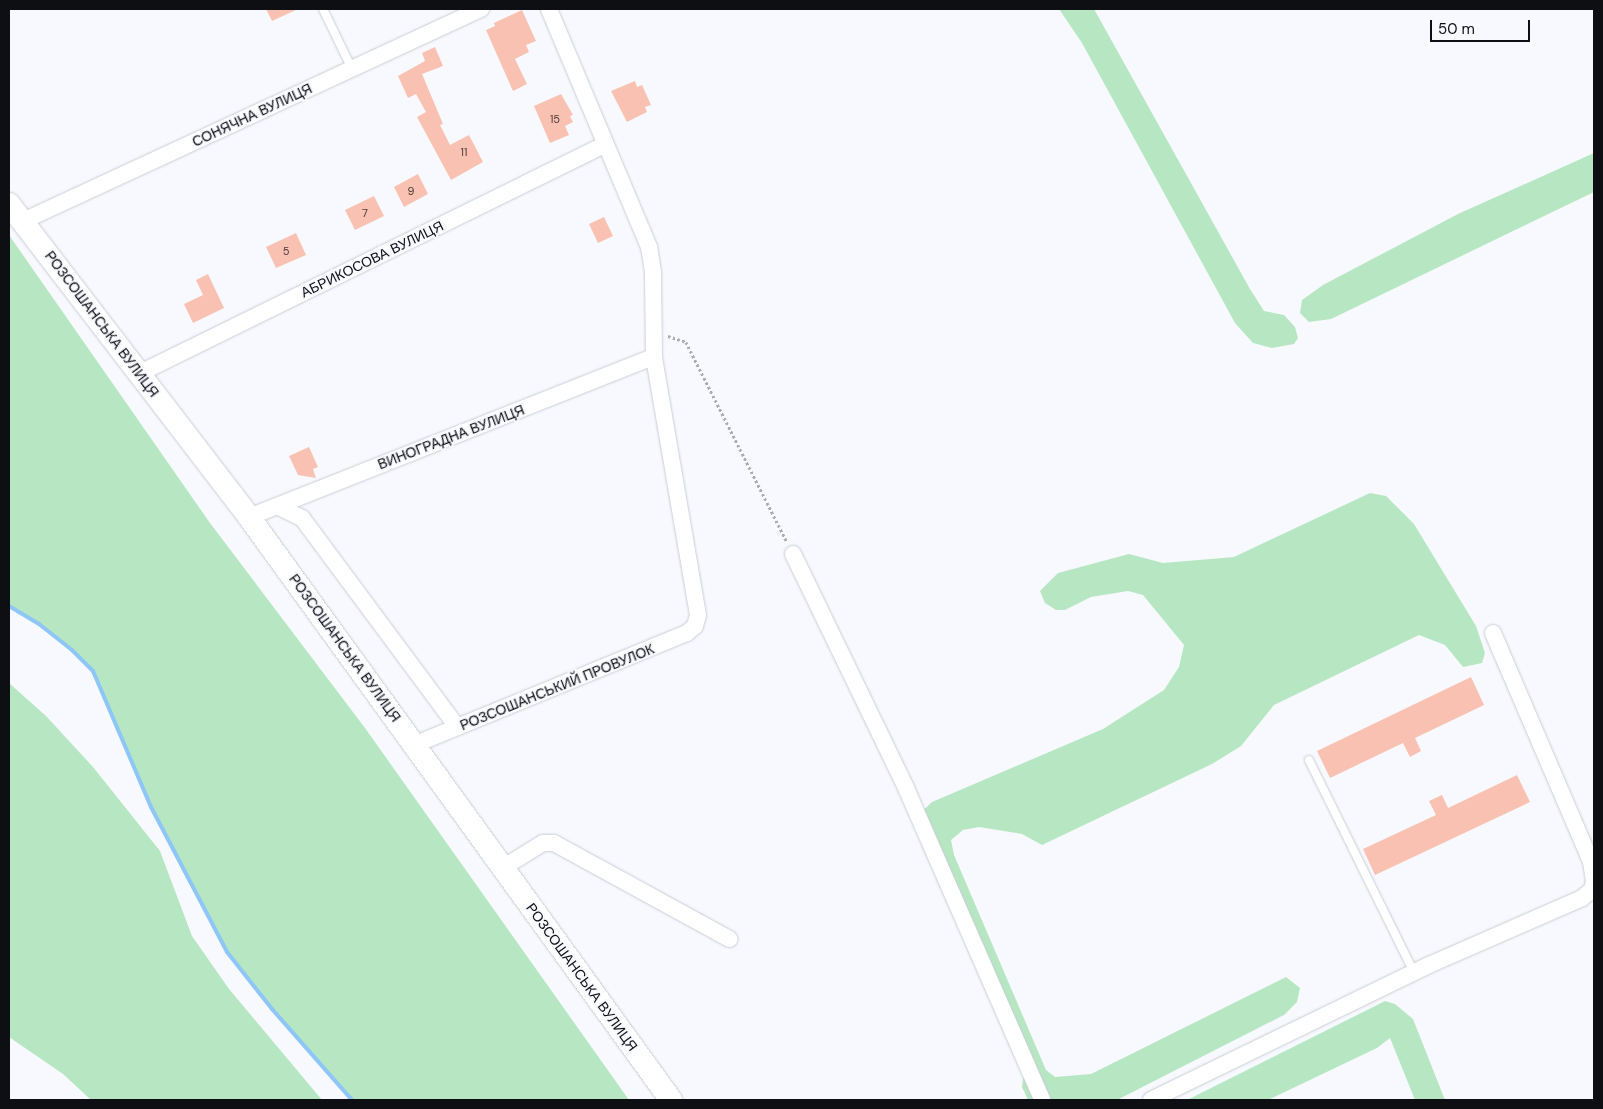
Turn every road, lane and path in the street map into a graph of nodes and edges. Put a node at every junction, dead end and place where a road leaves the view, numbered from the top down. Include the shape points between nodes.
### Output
1 (323, 9) edge
2 (481, 9) edge
3 (549, 9) edge
4 (352, 69) junction
5 (606, 144) junction
6 (16, 212) edge
7 (654, 357) junction
8 (138, 374) junction
9 (277, 506) junction
10 (249, 517) junction
11 (793, 554) joint
12 (1493, 633) dead end
13 (458, 727) junction
14 (416, 744) junction
15 (1309, 760) dead end
16 (504, 867) junction
17 (1594, 881) edge
18 (729, 939) dead end
19 (1414, 972) junction
20 (670, 1100) edge
21 (1042, 1100) edge
22 (1151, 1100) edge

1 - 4 lane
2 - 4 street, СОНЯЧНА ВУЛИЦЯ
3 - 5 street
4 - 6 street, СОНЯЧНА ВУЛИЦЯ
5 - 7 street via 649,247 653,272
5 - 8 street, АБРИКОСОВА ВУЛИЦЯ
6 - 8 street, РОЗСОШАНСЬКА ВУЛИЦЯ
7 - 9 street, ВИНОГРАДНА ВУЛИЦЯ
7 - 11 path via 666,335 686,342
7 - 13 street, РОЗСОШАНСЬКИЙ ПРОВУЛОК via 698,614 695,626 687,633
8 - 10 street, РОЗСОШАНСЬКА ВУЛИЦЯ
9 - 10 street, ВИНОГРАДНА ВУЛИЦЯ
9 - 13 street via 302,518
10 - 14 street, РОЗСОШАНСЬКА ВУЛИЦЯ
11 - 21 street via 906,788
12 - 17 street via 1584,845
13 - 14 street, РОЗСОШАНСЬКИЙ ПРОВУЛОК
14 - 16 street, РОЗСОШАНСЬКА ВУЛИЦЯ
15 - 19 lane
16 - 18 street via 543,843 554,843
16 - 20 street, РОЗСОШАНСЬКА ВУЛИЦЯ
17 - 19 street via 1592,890 1582,898
19 - 22 street

